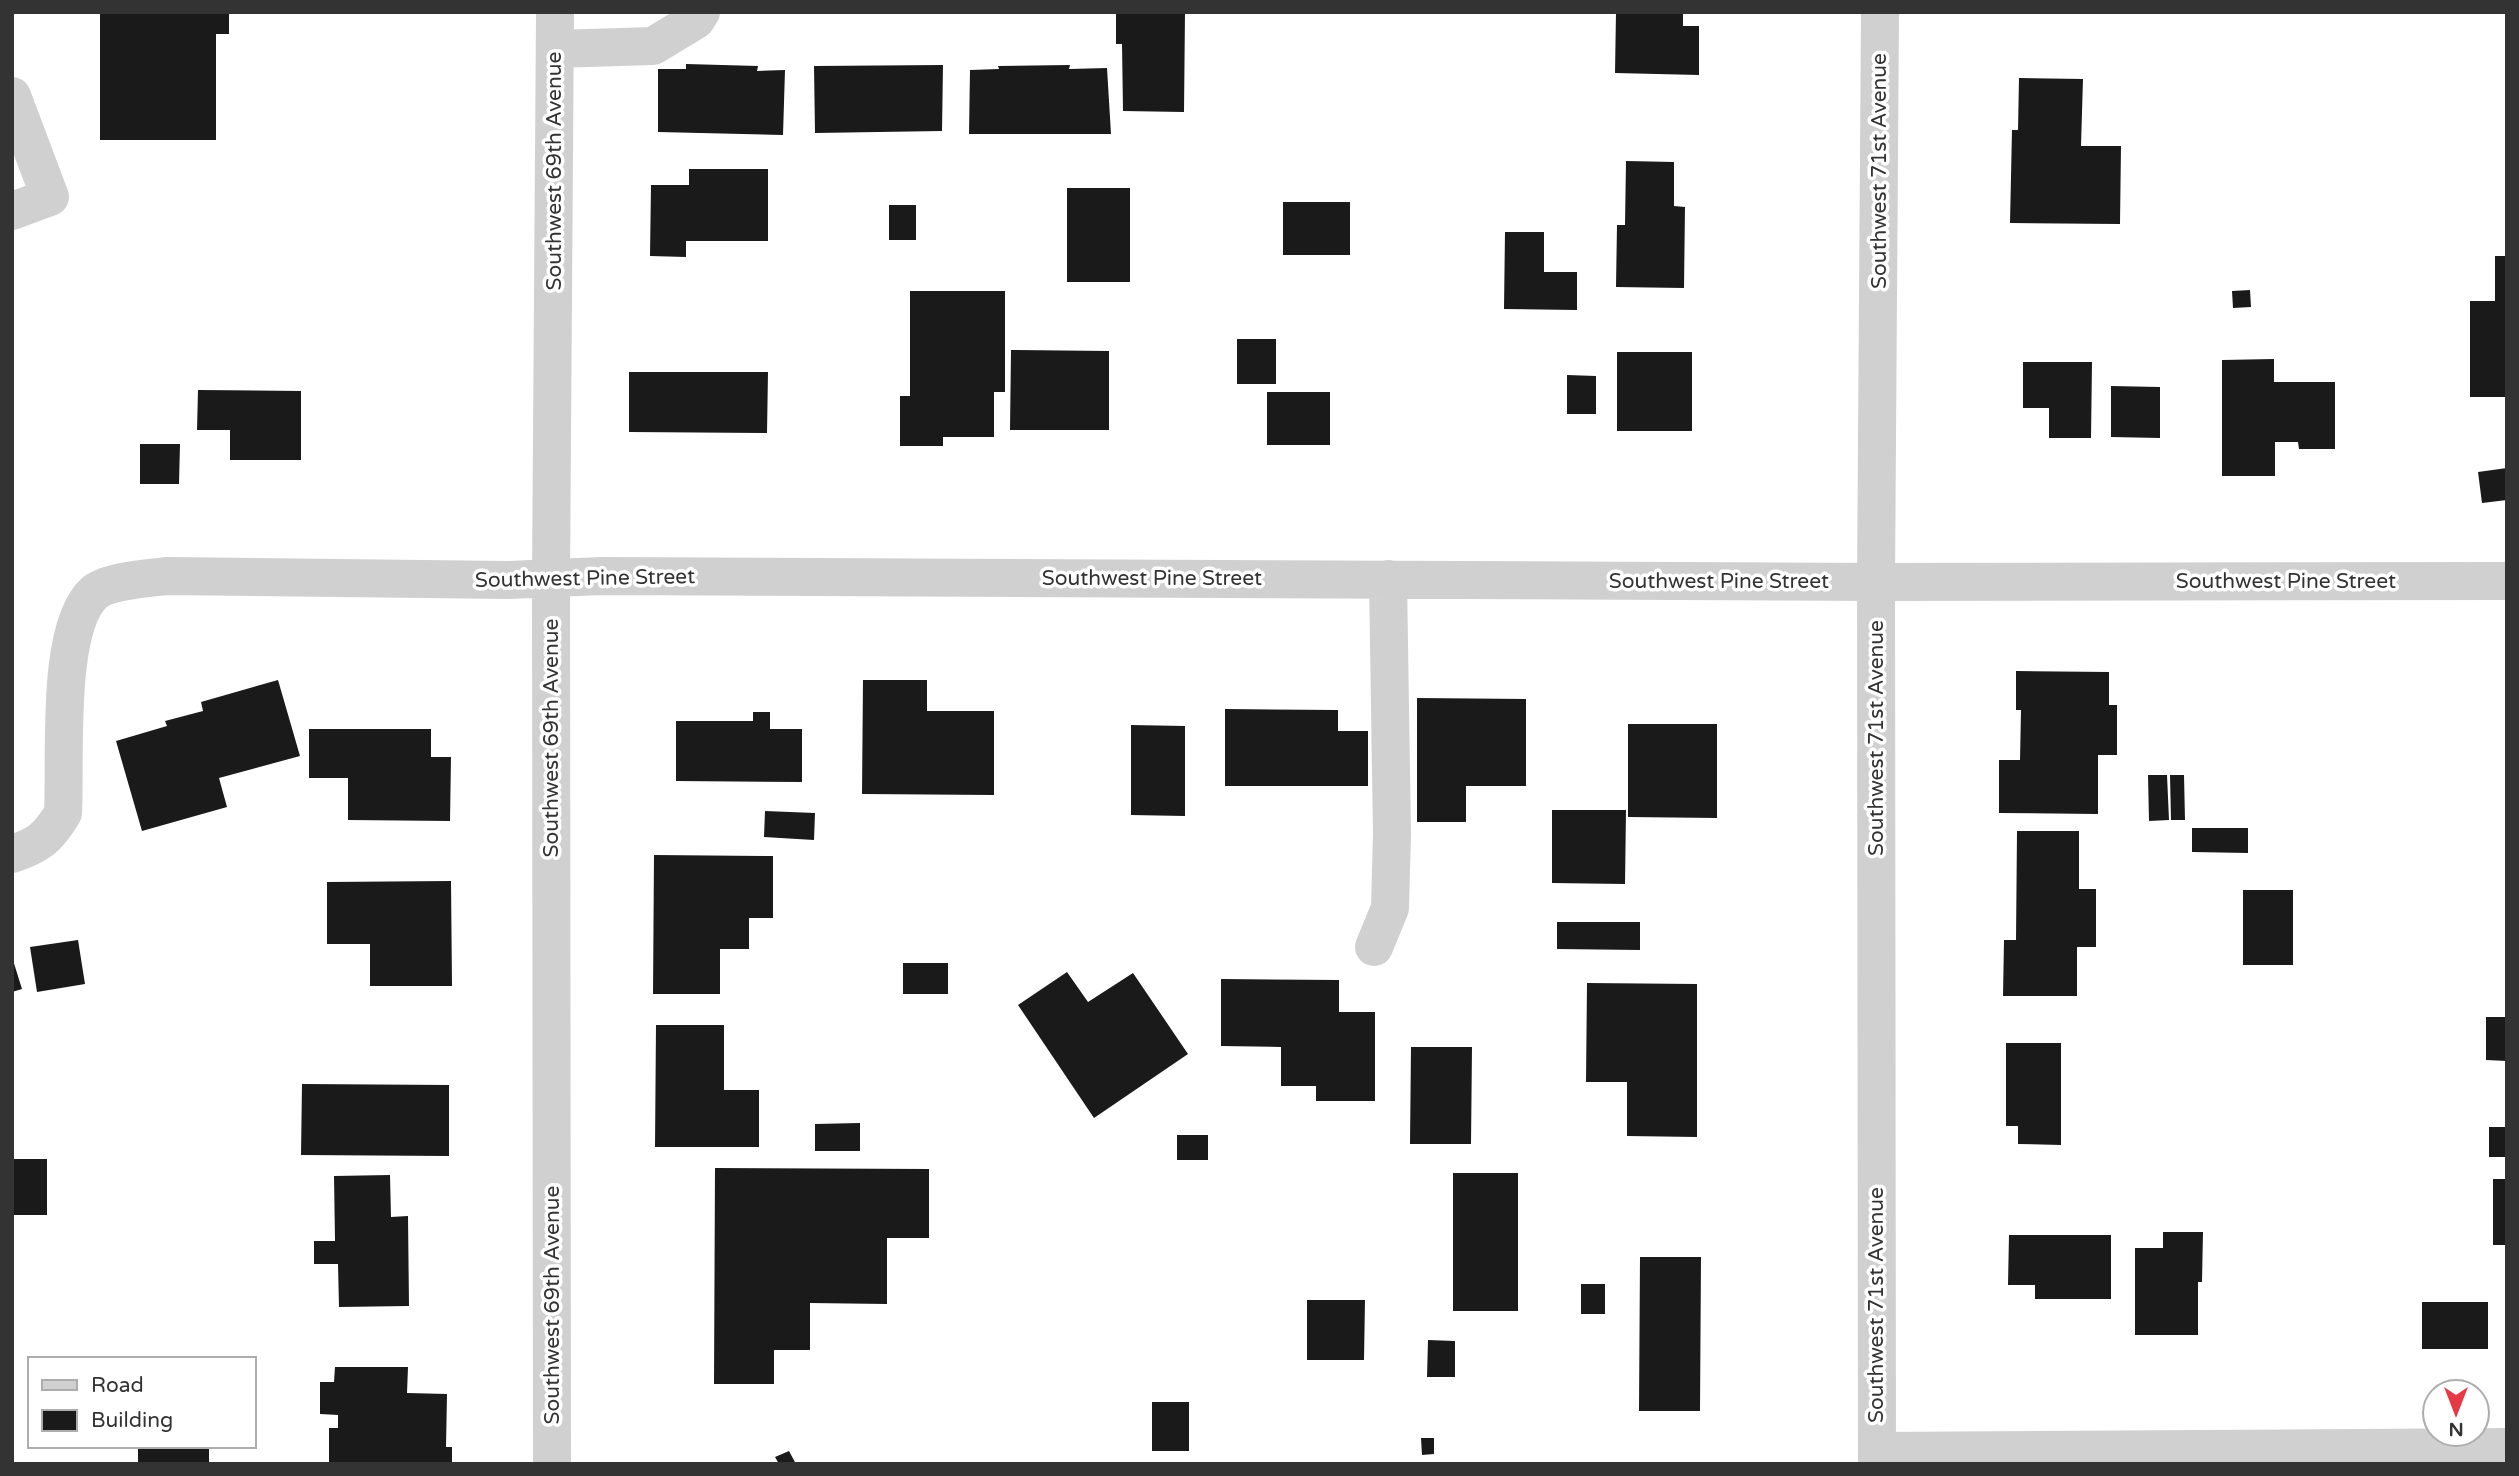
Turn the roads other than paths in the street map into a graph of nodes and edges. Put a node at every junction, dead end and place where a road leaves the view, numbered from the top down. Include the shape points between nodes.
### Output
1 (701, 12) edge
2 (1880, 12) edge
3 (555, 31) edge
4 (12, 96) edge
5 (12, 211) edge
6 (551, 579) junction
7 (1388, 579) junction
8 (2507, 581) edge
9 (1876, 582) junction
10 (12, 854) edge
11 (1374, 947) dead end
12 (2507, 1447) edge
13 (1877, 1457) edge
14 (552, 1464) edge

1 - 3 street via 696,20 653,46
2 - 9 street, Southwest 71st Avenue
3 - 6 street, Southwest 69th Avenue
4 - 5 street via 50,197
6 - 7 street, Southwest Pine Street
6 - 10 street, Southwest Pine Street via 168,576 130,580 96,591 75,624 68,655 63,813 50,834 33,847
6 - 14 street, Southwest 69th Avenue
7 - 9 street, Southwest Pine Street
7 - 11 street via 1390,908
8 - 9 street, Southwest Pine Street
9 - 13 street, Southwest 71st Avenue
12 - 13 street

